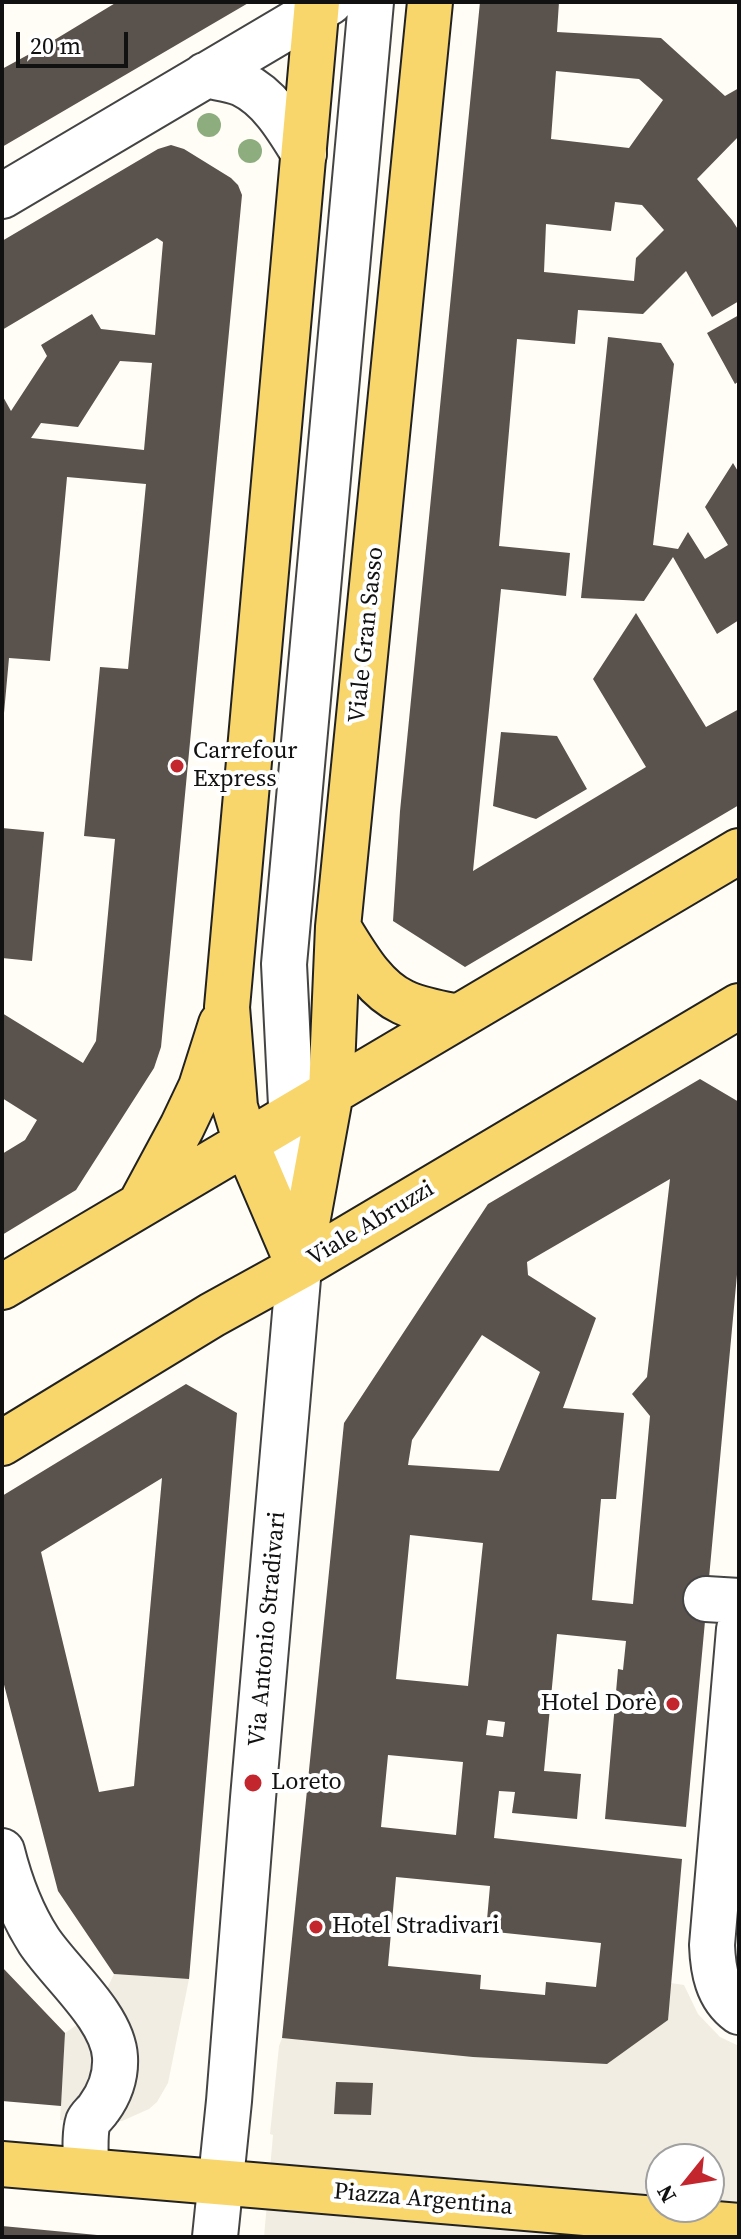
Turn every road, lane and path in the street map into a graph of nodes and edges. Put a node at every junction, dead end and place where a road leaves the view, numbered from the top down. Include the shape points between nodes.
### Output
1 (371, 2) edge
2 (430, 2) edge
3 (321, 5) edge
4 (205, 75) junction
5 (304, 154) junction
6 (2, 196) edge
7 (739, 851) edge
8 (338, 927) junction
9 (739, 1006) edge
10 (227, 1007) junction
11 (457, 1017) junction
12 (331, 1092) junction
13 (290, 1116) junction
14 (246, 1143) junction
15 (140, 1205) junction
16 (299, 1267) junction
17 (2, 1287) edge
18 (2, 1443) edge
19 (739, 1629) edge
20 (2, 1851) edge
21 (729, 1999) edge
22 (2, 2164) edge
23 (86, 2171) junction
24 (220, 2182) junction
25 (604, 2226) edge
26 (739, 2226) edge
27 (215, 2237) edge

1 - 13 street via 284,964
2 - 8 main road, Viale Gran Sasso
3 - 4 street
3 - 5 main road
4 - 5 street via 240,83 259,95
4 - 6 street
5 - 10 main road
7 - 11 main road
8 - 11 main road via 380,986 403,1002
8 - 12 main road, Viale Gran Sasso
9 - 16 main road, Viale Abruzzi
10 - 14 main road via 235,1107
10 - 15 main road via 201,1087
11 - 12 main road
12 - 13 main road
12 - 16 main road, Viale Gran Sasso
13 - 14 main road
13 - 16 street
14 - 15 main road
14 - 16 main road
15 - 17 main road
16 - 18 main road, Viale Abruzzi
16 - 24 street, Via Antonio Stradivari
19 - 21 street via 712,1930 712,1962
20 - 23 street via 15,1896 34,1933 111,2036 115,2066 109,2092 88,2120
22 - 23 main road, Piazza Argentina
23 - 24 main road, Piazza Argentina
24 - 25 main road, Piazza Argentina
24 - 27 street, Via Antonio Stradivari
25 - 26 main road, Piazza Argentina

